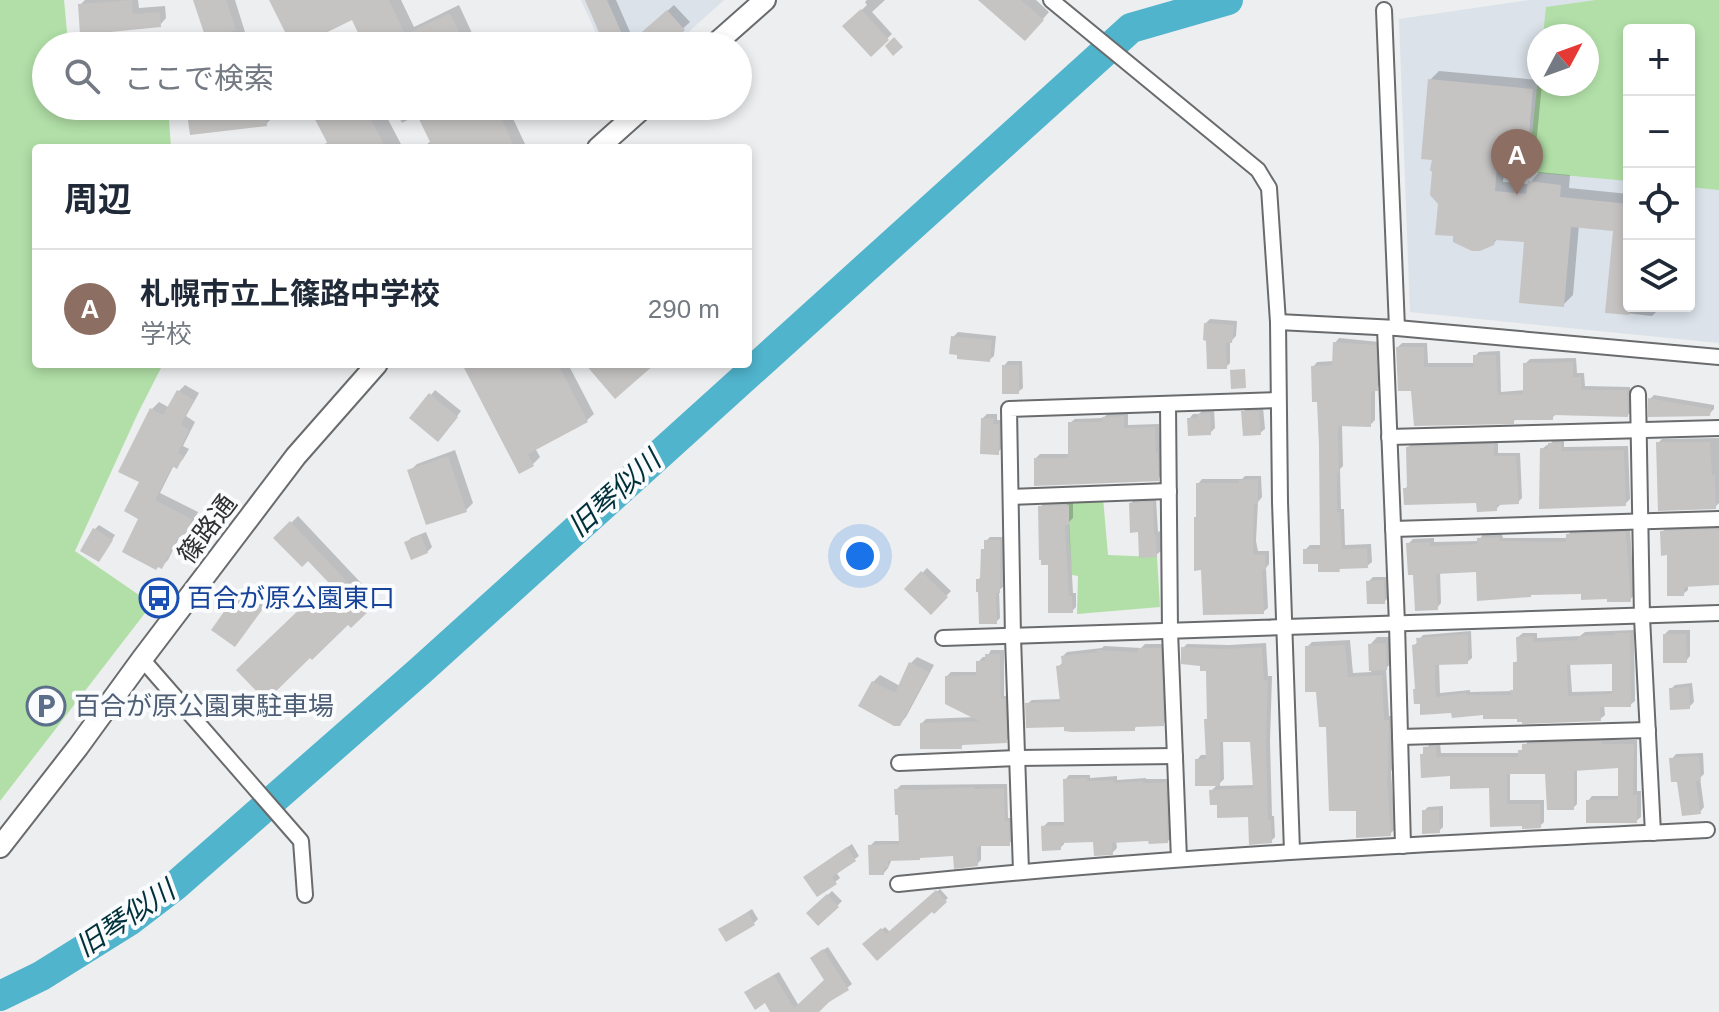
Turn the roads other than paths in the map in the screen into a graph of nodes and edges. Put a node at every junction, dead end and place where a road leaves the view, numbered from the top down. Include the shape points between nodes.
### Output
1 (765, 0) edge
2 (1051, 0) edge
3 (1384, 10) dead end
4 (729, 32) edge
5 (629, 120) edge
6 (602, 144) edge
7 (1278, 322) junction
8 (1391, 328) junction
9 (1719, 357) edge
10 (373, 368) edge
11 (1638, 394) dead end
12 (1278, 400) junction
13 (1168, 404) junction
14 (1719, 428) edge
15 (1639, 430) junction
16 (1389, 437) junction
17 (1169, 491) junction
18 (1011, 497) junction
19 (1719, 519) edge
20 (1640, 522) junction
21 (1393, 529) junction
22 (1719, 613) edge
23 (1642, 617) junction
24 (1397, 624) junction
25 (1284, 628) junction
26 (1170, 631) junction
27 (1013, 637) junction
28 (943, 638) dead end
29 (142, 659) junction
30 (1648, 730) junction
31 (1400, 737) junction
32 (1175, 756) junction
33 (1017, 758) junction
34 (899, 763) dead end
35 (1707, 830) dead end
36 (1653, 833) junction
37 (1403, 846) junction
38 (0, 847) edge
39 (1292, 851) junction
40 (1179, 859) junction
41 (1021, 871) junction
42 (898, 884) dead end
43 (305, 895) dead end

1 - 4 street
2 - 7 street via 1258,170 1269,188
3 - 8 street
5 - 6 street
7 - 8 street
7 - 12 street
8 - 9 street
8 - 16 street
10 - 29 street, 篠路通 via 296,456
11 - 15 street
12 - 13 street
12 - 25 street
13 - 17 street
13 - 18 street via 1009,409
14 - 15 street
15 - 16 street
15 - 20 street
16 - 21 street
17 - 18 street
17 - 26 street
18 - 27 street
19 - 20 street
20 - 21 street
20 - 23 street
21 - 24 street
22 - 23 street
23 - 24 street
23 - 30 street
24 - 25 street
24 - 31 street
25 - 26 street
25 - 39 street
26 - 27 street
26 - 32 street
27 - 28 street
27 - 33 street
29 - 38 street, 篠路通
29 - 43 street via 301,841
30 - 31 street
30 - 36 street
31 - 37 street
32 - 33 street
32 - 40 street
33 - 34 street
33 - 41 street
35 - 36 street
36 - 37 street
37 - 39 street
39 - 40 street
40 - 41 street
41 - 42 street

